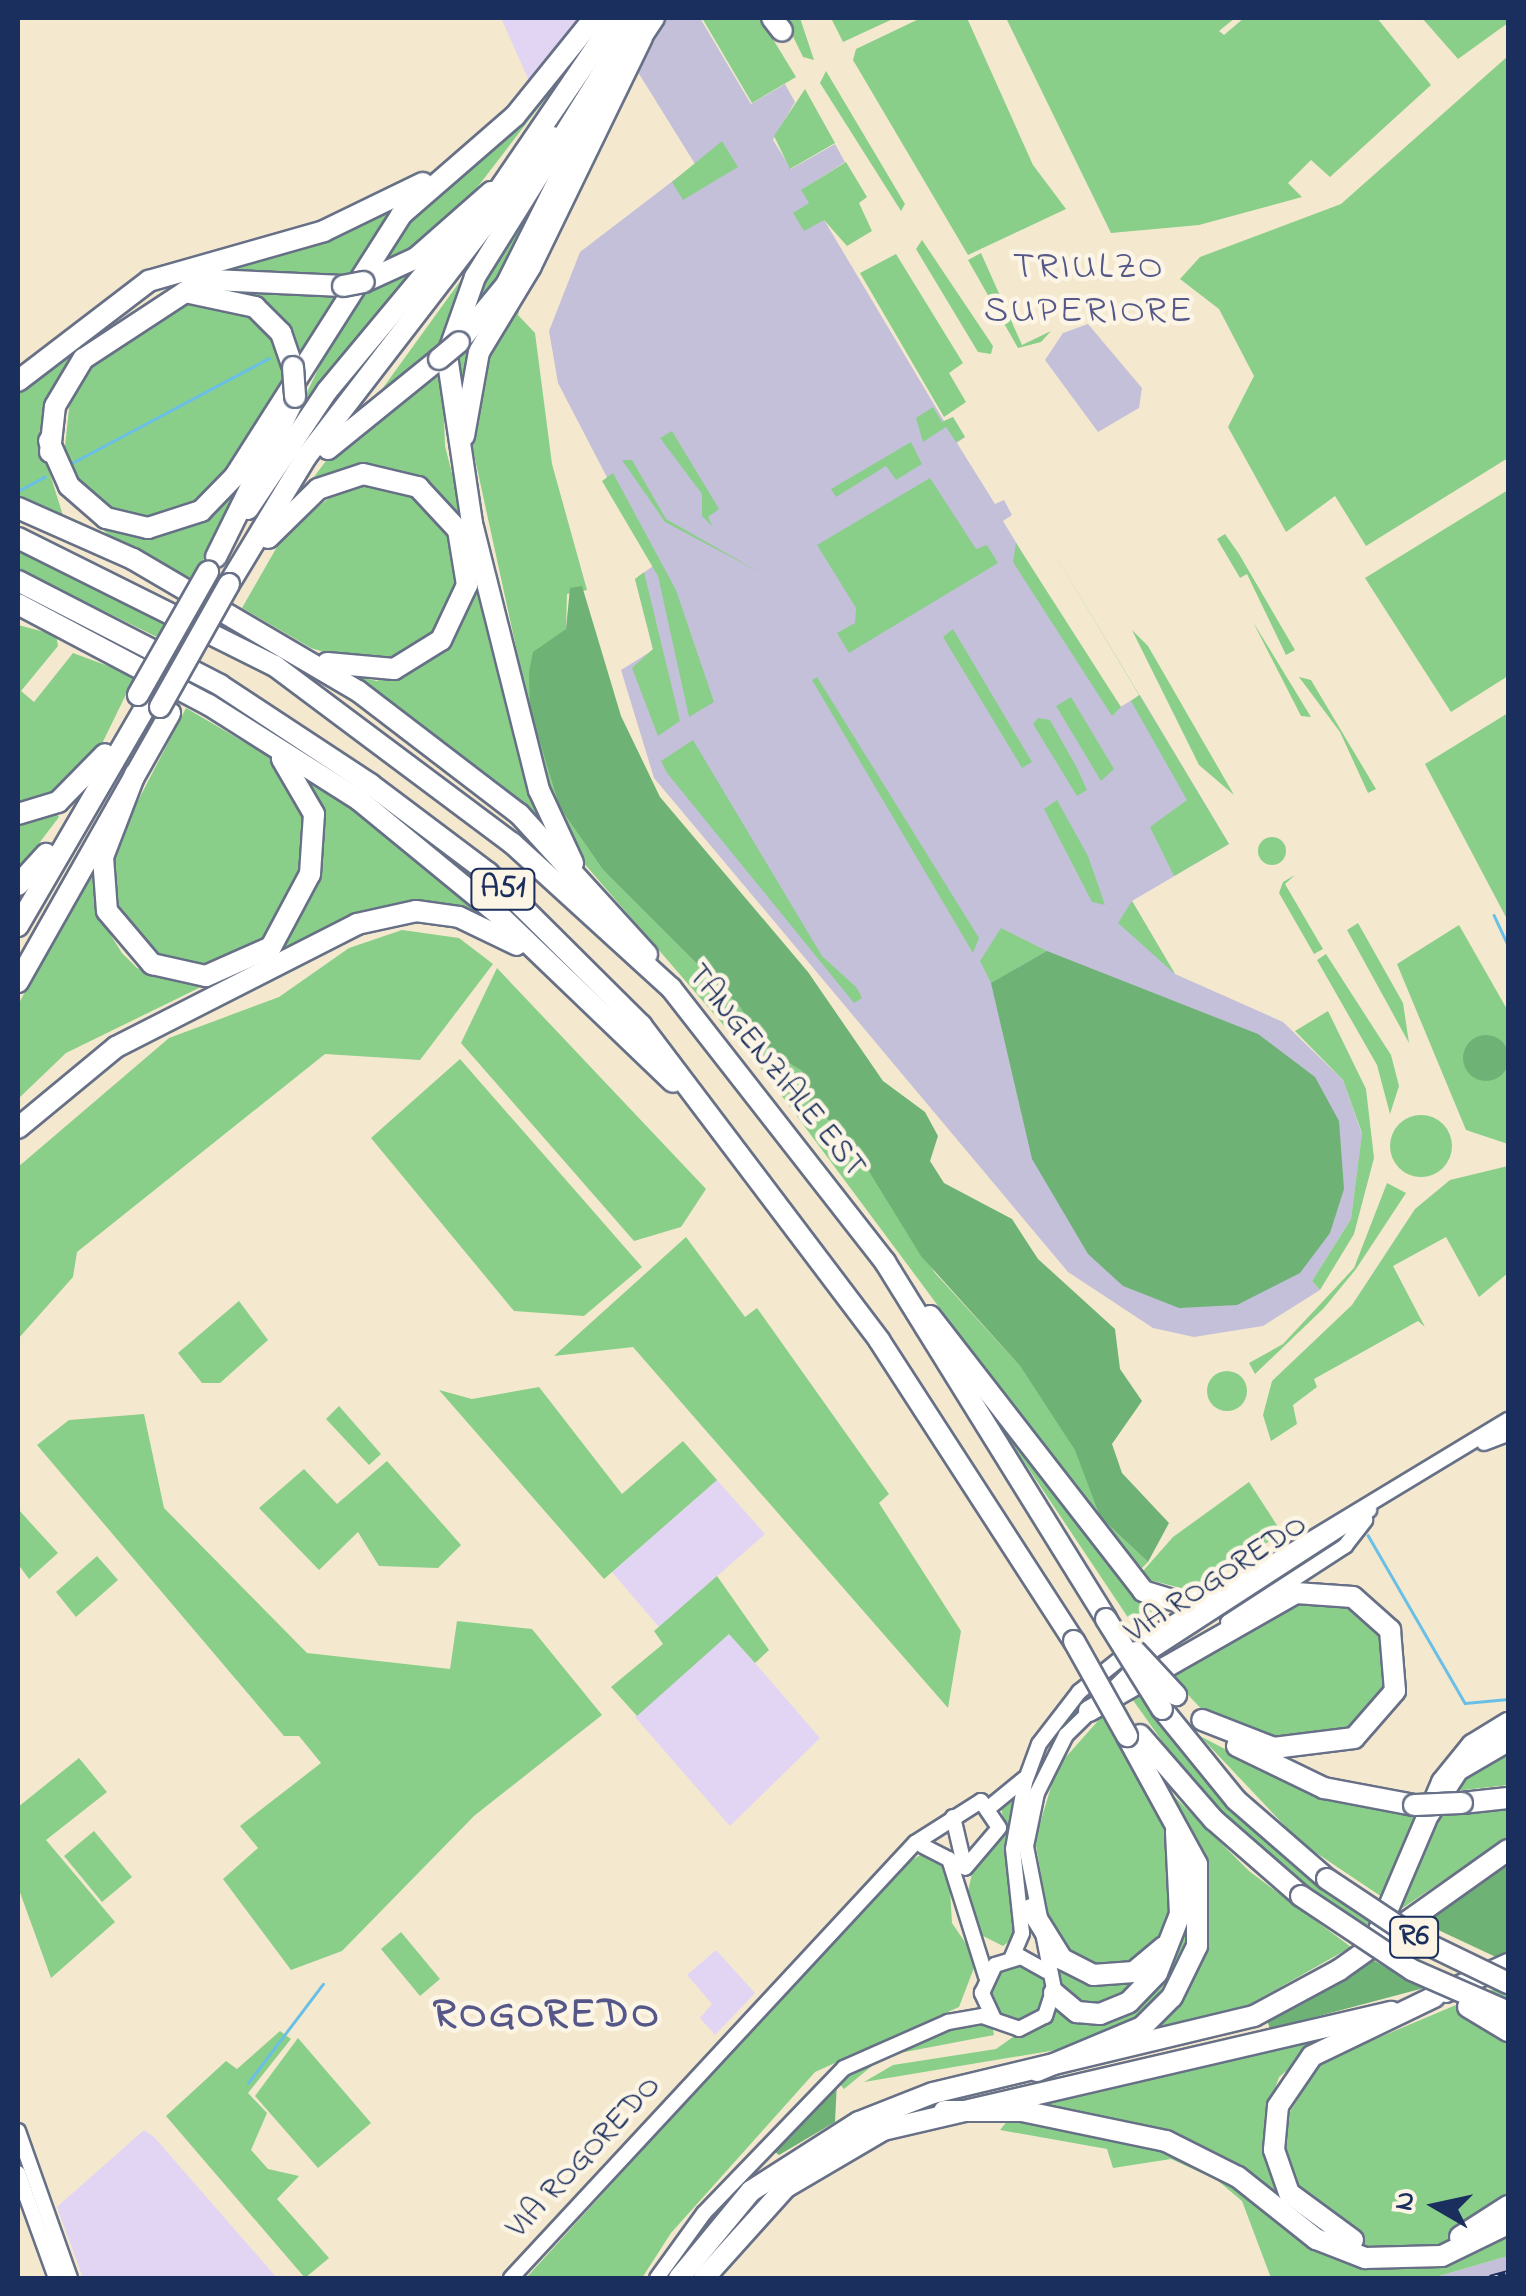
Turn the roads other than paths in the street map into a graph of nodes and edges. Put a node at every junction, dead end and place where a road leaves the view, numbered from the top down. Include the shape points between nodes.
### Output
1 (594, 18) edge
2 (616, 18) edge
3 (654, 18) edge
4 (637, 24) edge
5 (540, 141) junction
6 (451, 167) junction
7 (492, 192) junction
8 (18, 381) edge
9 (49, 440) junction
10 (328, 448) junction
11 (18, 508) edge
12 (18, 538) edge
13 (268, 538) junction
14 (132, 559) junction
15 (222, 576) junction
16 (18, 580) edge
17 (18, 604) edge
18 (18, 618) edge
19 (240, 620) junction
20 (498, 620) junction
21 (84, 637) junction
22 (154, 704) junction
23 (221, 712) junction
24 (105, 754) junction
25 (135, 774) junction
26 (18, 814) edge
27 (46, 854) junction
28 (573, 863) junction
29 (18, 885) edge
30 (18, 903) edge
31 (60, 906) junction
32 (18, 926) edge
33 (18, 958) edge
34 (264, 972) junction
35 (560, 974) junction
36 (18, 982) edge
37 (671, 988) junction
38 (18, 993) edge
39 (18, 1110) edge
40 (18, 1128) edge
41 (740, 1146) junction
42 (886, 1262) junction
43 (1508, 1420) edge
44 (1508, 1434) edge
45 (1473, 1447) junction
46 (1369, 1510) junction
47 (1224, 1590) junction
48 (1215, 1632) junction
49 (1169, 1702) junction
50 (1089, 1711) junction
51 (1202, 1720) junction
52 (1508, 1723) edge
53 (1508, 1741) edge
54 (1027, 1774) junction
55 (1172, 1789) junction
56 (1508, 1798) edge
57 (991, 1806) junction
58 (1421, 1809) junction
59 (952, 1817) junction
60 (958, 1841) junction
61 (922, 1846) junction
62 (981, 1848) junction
63 (1508, 1850) edge
64 (904, 1854) junction
65 (966, 1868) junction
66 (960, 1899) junction
67 (1031, 1908) junction
68 (1176, 1929) junction
69 (976, 1942) junction
70 (1009, 1958) junction
71 (1508, 1964) edge
72 (1339, 1970) junction
73 (1412, 1970) junction
74 (985, 1980) junction
75 (1508, 1983) edge
76 (1052, 1985) junction
77 (1434, 1998) junction
78 (1508, 2012) edge
79 (948, 2022) junction
80 (998, 2022) junction
81 (1508, 2031) edge
82 (1038, 2071) junction
83 (944, 2111) junction
84 (18, 2130) edge
85 (862, 2130) junction
86 (840, 2142) junction
87 (18, 2172) edge
88 (38, 2206) junction
89 (1508, 2206) edge
90 (1508, 2224) edge
91 (56, 2278) edge
92 (70, 2278) edge
93 (511, 2278) edge
94 (657, 2278) edge
95 (679, 2278) edge
96 (704, 2278) edge

1 - 6 highway via 559,70
2 - 5 highway
3 - 4 highway
4 - 5 highway
4 - 10 highway, bridge via 512,275 459,342
4 - 20 highway via 466,391 466,451
4 - 20 highway via 475,276 451,338 451,425
5 - 7 highway
5 - 10 highway via 501,222
5 - 15 highway via 299,446
6 - 8 highway via 324,231 149,281
6 - 9 highway via 386,234 235,476 201,511 158,527 106,518 69,486
7 - 8 highway, bridge via 426,251 364,282 174,282
7 - 15 highway via 328,391
9 - 14 highway via 64,499
9 - 15 highway, bridge via 55,406 83,359 186,292 255,307 281,333 293,366 294,397
10 - 13 highway
11 - 14 highway
12 - 37 highway, TANGENZIALE EST / A51 via 275,666 512,843
13 - 15 highway
13 - 19 highway via 328,483 363,474 408,482 446,510 464,543 460,612 422,656 375,671 326,663
14 - 19 highway
15 - 22 highway
15 - 22 highway, bridge
16 - 41 highway, A51 via 220,685 449,841 641,1026
17 - 21 highway
18 - 21 highway
19 - 28 highway via 451,758
20 - 28 highway via 539,790
21 - 23 highway
22 - 24 highway
22 - 25 highway
22 - 32 highway
22 - 33 highway
23 - 25 highway via 294,772 316,828 296,908 248,964 179,974 139,954 114,925 103,857
23 - 35 highway via 358,800
24 - 26 highway via 58,802
24 - 27 highway
25 - 31 highway
27 - 29 highway
27 - 30 highway
28 - 37 highway
31 - 36 highway
31 - 38 highway
34 - 35 highway via 357,924 416,912 490,927
34 - 39 highway via 118,1032
34 - 40 highway via 98,1058
35 - 41 highway
37 - 42 highway, TANGENZIALE EST / A51 via 780,1117
41 - 55 highway, A51, bridge
42 - 47 highway via 1143,1591 1182,1603
42 - 49 highway, TANGENZIALE EST / A51, bridge via 1106,1619
43 - 45 street, VIA ROGOREDO
44 - 45 street, VIA ROGOREDO
45 - 46 street, VIA ROGOREDO
46 - 47 street, VIA ROGOREDO
46 - 48 street via 1345,1546
46 - 50 street, VIA ROGOREDO via 1152,1651
47 - 54 street, VIA ROGOREDO via 1079,1692
48 - 50 highway
48 - 51 highway via 1296,1594 1342,1594 1390,1630 1397,1682 1372,1727 1321,1749 1259,1745
49 - 51 highway
49 - 75 highway, R6, bridge via 1202,1761 1328,1879 1417,1939
50 - 67 street, VIA ROGOREDO via 1037,1793 1026,1846
51 - 58 highway via 1295,1777
52 - 58 highway via 1460,1758
53 - 58 highway via 1458,1770
54 - 57 street
54 - 70 street, VIA ROGOREDO via 1013,1848 1022,1933
55 - 68 highway via 1180,1863
55 - 73 highway, R6, bridge via 1300,1896
55 - 82 highway via 1203,1896 1188,1969 1142,2027
56 - 58 highway, bridge
57 - 59 street, VIA ROGOREDO via 967,1802
57 - 62 street via 999,1828
58 - 72 highway via 1384,1925
59 - 60 street
59 - 64 street, VIA ROGOREDO
60 - 61 street, VIA ROGOREDO
60 - 62 street, VIA ROGOREDO
60 - 65 street
61 - 64 street, VIA ROGOREDO
61 - 66 street via 949,1859
62 - 65 street
63 - 72 highway
64 - 93 street, VIA ROGOREDO
65 - 66 street
66 - 69 street
67 - 68 highway via 1062,1959 1101,1977 1144,1966
67 - 76 street, VIA ROGOREDO
68 - 76 highway via 1157,1973 1129,2002 1083,2014
69 - 70 street
69 - 74 street
70 - 74 street
70 - 76 street
71 - 77 highway
72 - 82 highway via 1231,2025
73 - 78 highway, R6, bridge
73 - 81 highway, bridge
74 - 79 street
74 - 80 street
76 - 80 street via 1035,2024
77 - 83 highway
77 - 89 highway via 1312,2056 1285,2088 1274,2122 1289,2193 1345,2237 1400,2248 1439,2244
79 - 80 street
79 - 94 street via 880,2046 828,2079
82 - 85 highway via 933,2093
83 - 85 highway
83 - 90 highway via 1014,2110 1115,2129 1209,2159 1304,2231 1366,2258 1442,2256
84 - 88 street
85 - 86 highway
86 - 95 highway via 751,2192
86 - 96 highway via 766,2204
87 - 88 street
88 - 91 street
88 - 92 street

